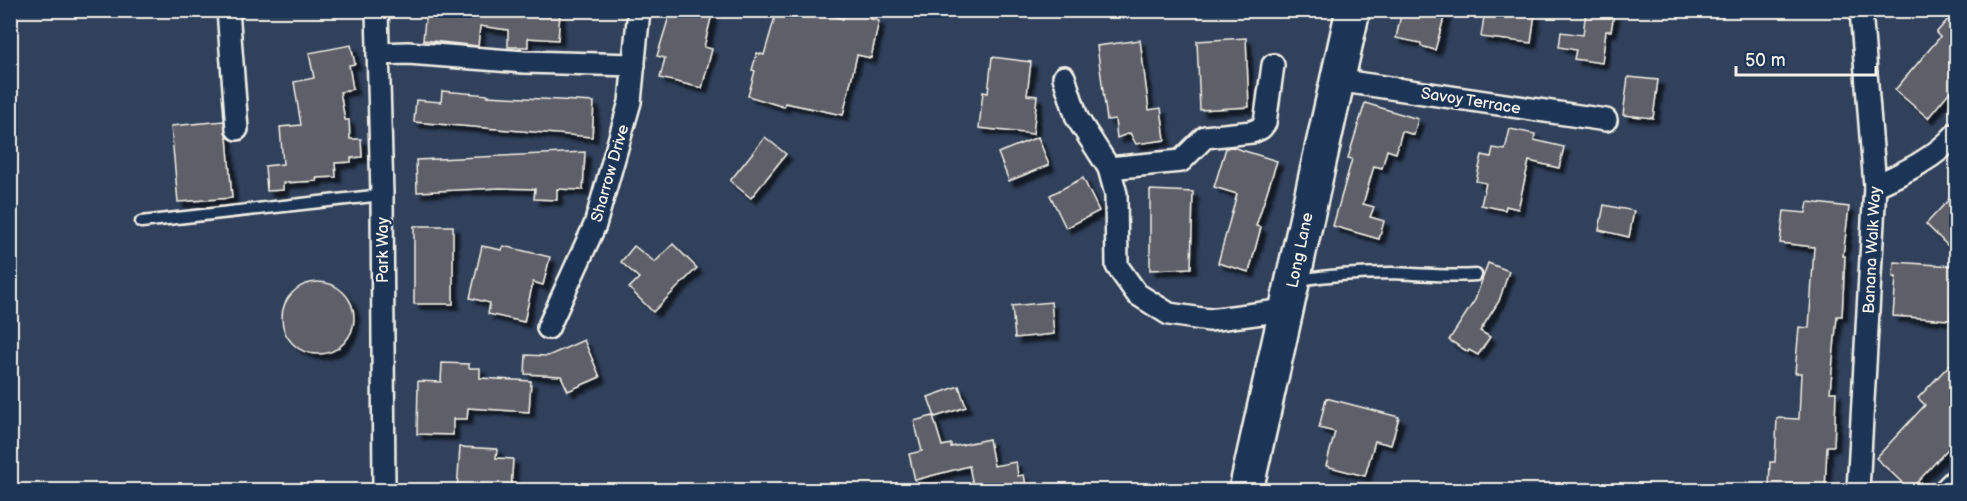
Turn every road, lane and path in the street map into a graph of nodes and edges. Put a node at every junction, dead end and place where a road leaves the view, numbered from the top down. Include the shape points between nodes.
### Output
1 (228, 10) edge
2 (377, 10) edge
3 (639, 10) edge
4 (1353, 10) edge
5 (1861, 10) edge
6 (378, 54) junction
7 (634, 65) junction
8 (1273, 65) dead end
9 (1064, 77) dead end
10 (1336, 80) junction
11 (1606, 120) dead end
12 (237, 129) dead end
13 (1956, 134) edge
14 (1109, 168) junction
15 (1875, 186) junction
16 (382, 195) junction
17 (141, 222) dead end
18 (1476, 275) dead end
19 (1289, 296) junction
20 (548, 328) dead end
21 (1956, 479) edge
22 (384, 490) edge
23 (1246, 490) edge
24 (1858, 490) edge
25 (1945, 490) edge

1 - 12 street
2 - 6 street, Park Way
3 - 7 street, Sharrow Drive
4 - 10 main road, Long Lane
5 - 15 street, Banana Walk Way
6 - 7 street
6 - 16 street, Park Way
7 - 20 street, Sharrow Drive via 630,102 595,225
8 - 14 street via 1262,128 1205,137 1181,161
9 - 14 street via 1077,118
10 - 11 street, Savoy Terrace
10 - 19 main road, Long Lane
13 - 15 street via 1943,148 1910,170
14 - 19 street via 1116,194 1117,266 1137,294 1169,314 1209,320
15 - 24 street, Banana Walk Way
16 - 17 lane
16 - 22 street, Park Way
18 - 19 lane via 1332,275
19 - 23 main road, Long Lane
21 - 25 street

